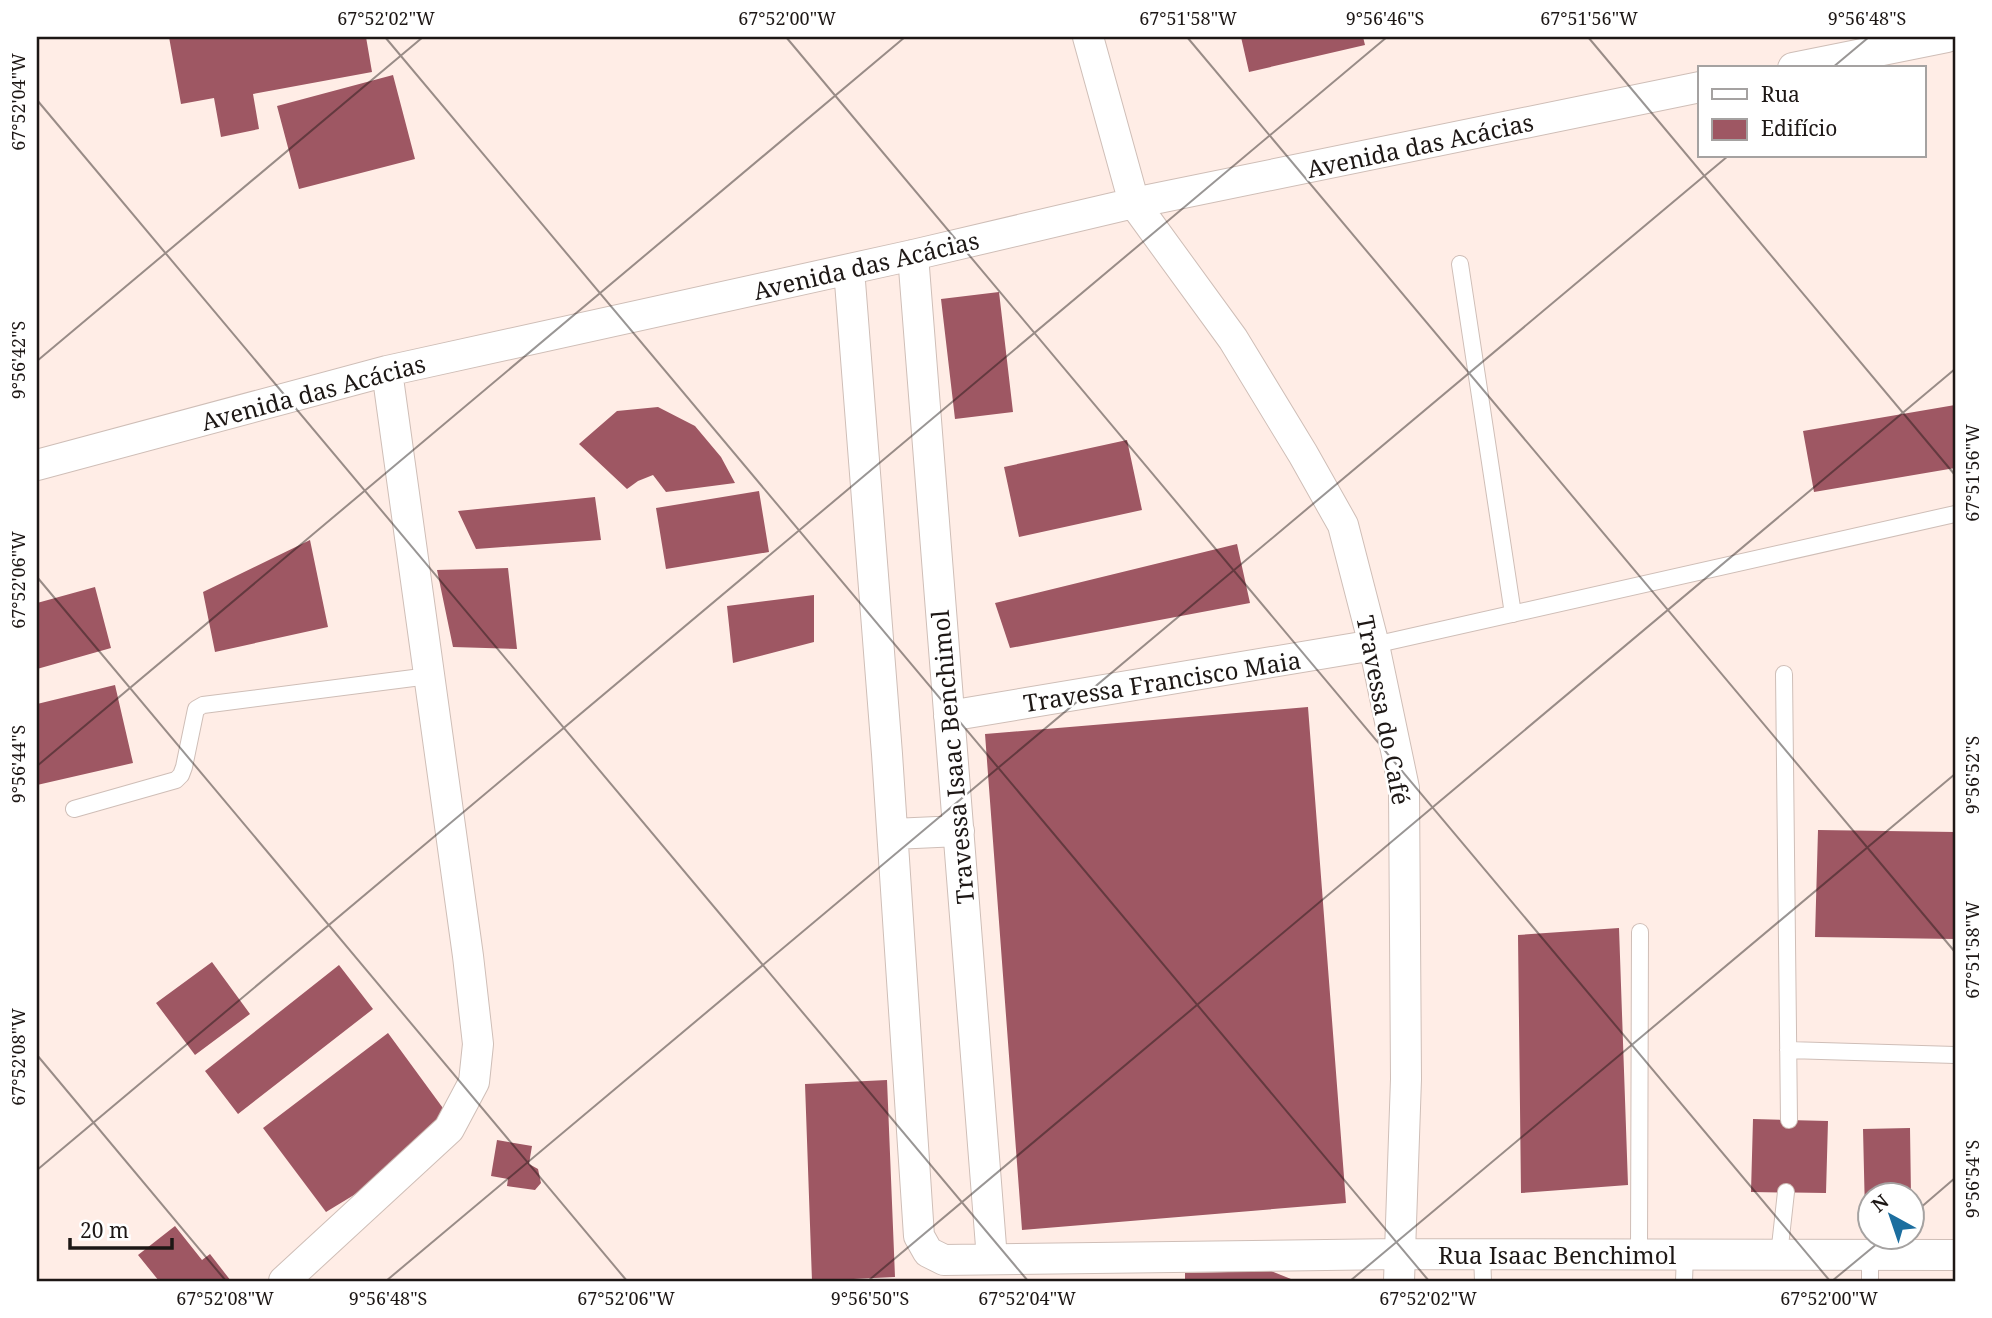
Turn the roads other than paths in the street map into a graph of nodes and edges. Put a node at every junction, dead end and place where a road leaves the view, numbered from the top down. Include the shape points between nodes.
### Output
1 (1088, 37) edge
2 (1947, 37) edge
3 (1803, 66) edge
4 (1698, 87) edge
5 (1134, 203) junction
6 (913, 255) junction
7 (1460, 264) dead end
8 (849, 270) junction
9 (387, 371) junction
10 (37, 465) edge
11 (1955, 514) edge
12 (1513, 614) junction
13 (1374, 645) junction
14 (1784, 674) dead end
15 (429, 676) junction
16 (949, 716) junction
17 (74, 809) dead end
18 (958, 831) junction
19 (892, 834) junction
20 (1640, 932) dead end
21 (1788, 1050) junction
22 (1955, 1055) edge
23 (1789, 1120) dead end
24 (1786, 1192) dead end
25 (1639, 1254) junction
26 (1779, 1255) junction
27 (1955, 1255) edge
28 (992, 1259) junction
29 (1400, 1268) edge
30 (1482, 1268) edge
31 (1685, 1268) edge
32 (1870, 1268) edge
33 (284, 1281) edge

1 - 5 street
2 - 3 street
4 - 5 street, Avenida das Acácias
5 - 6 street, Avenida das Acácias
5 - 13 street, Travessa do Café via 1233,340 1343,525
6 - 8 street, Avenida das Acácias
6 - 16 street, Travessa Isaac Benchimol
7 - 12 lane
8 - 9 street, Avenida das Acácias
8 - 19 street
9 - 10 street, Avenida das Acácias
9 - 15 street
11 - 12 lane
12 - 13 lane
13 - 16 street, Travessa Francisco Maia
13 - 29 street, Travessa do Café via 1404,788 1406,1079
14 - 21 lane
15 - 17 lane via 203,705 196,709 184,767 176,780
15 - 33 street via 478,1044 474,1082 449,1129
16 - 18 street, Travessa Isaac Benchimol
18 - 19 street
18 - 28 street, Travessa Isaac Benchimol
19 - 28 street, Rua Isaac Benchimol via 919,1236 928,1252 944,1260
20 - 25 lane
21 - 22 lane
21 - 23 lane
24 - 26 lane
25 - 30 street, Rua Isaac Benchimol
25 - 31 street, Rua Isaac Benchimol
26 - 31 street, Rua Isaac Benchimol
26 - 32 street, Rua Isaac Benchimol
27 - 32 street, Rua Isaac Benchimol
28 - 29 street, Rua Isaac Benchimol
29 - 30 street, Rua Isaac Benchimol

